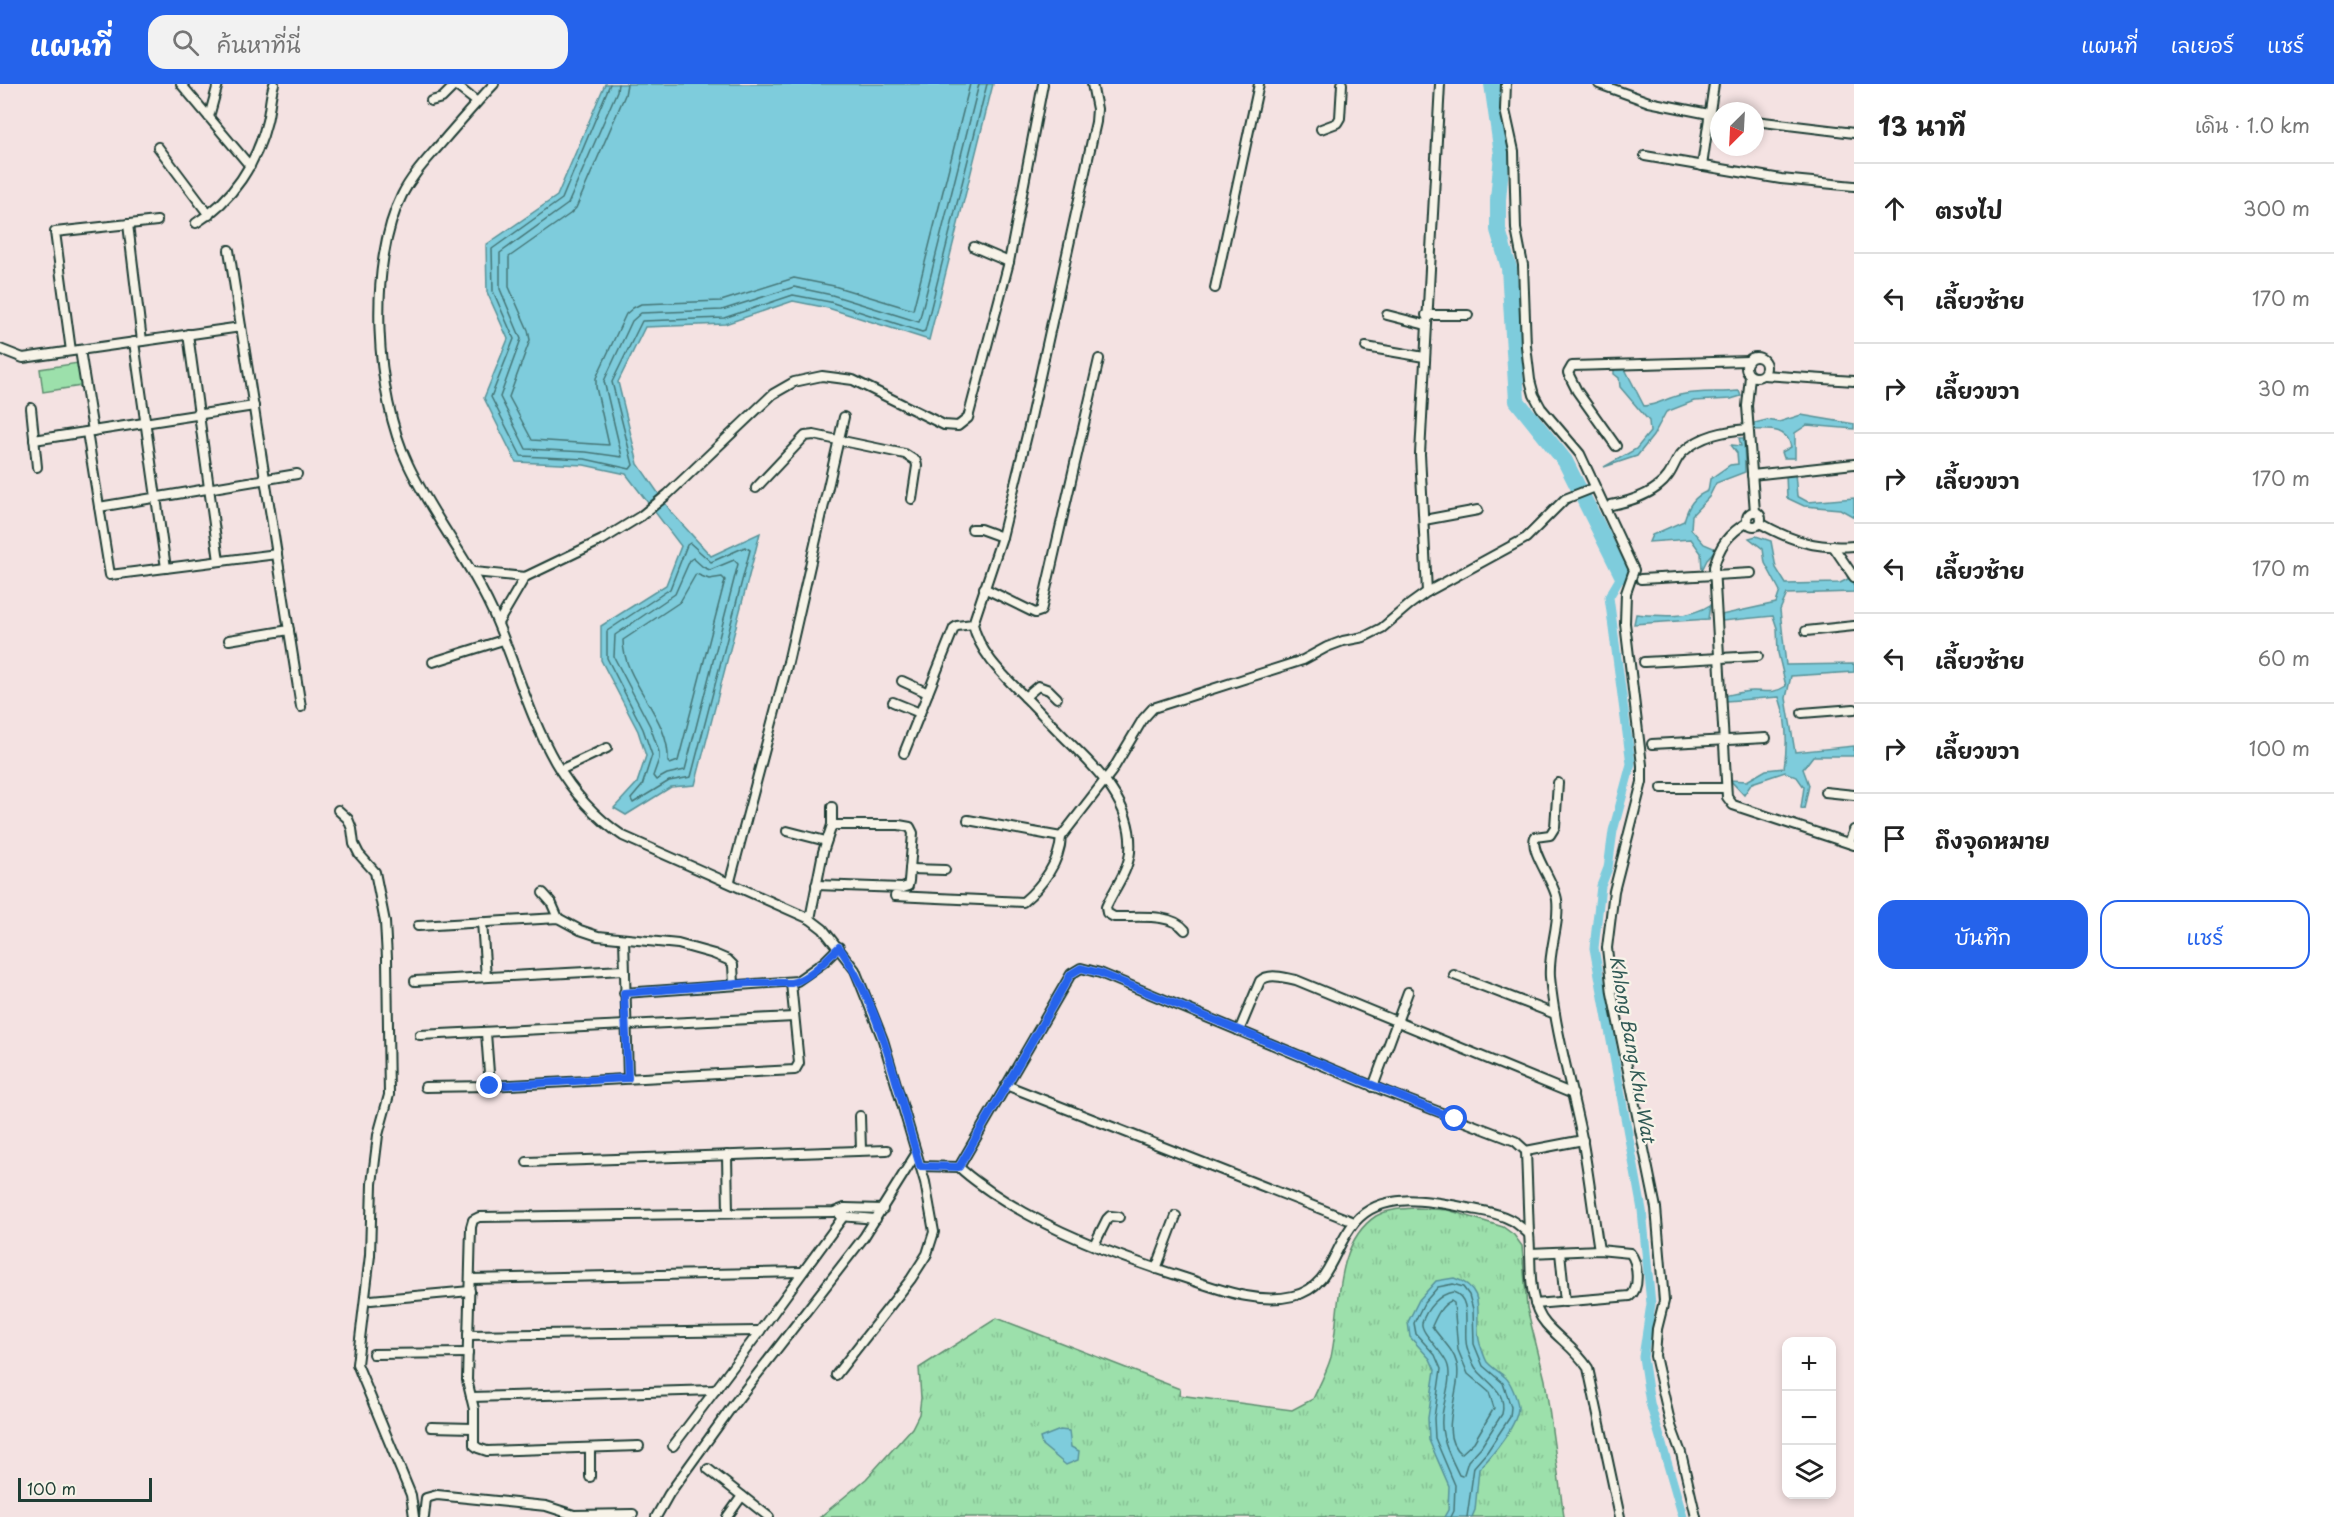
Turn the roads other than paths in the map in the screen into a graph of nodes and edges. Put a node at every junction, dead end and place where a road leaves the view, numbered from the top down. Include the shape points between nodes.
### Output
1 (181, 84) edge
2 (218, 84) edge
3 (274, 84) edge
4 (454, 84) edge
5 (494, 84) edge
6 (1043, 84) edge
7 (1092, 84) edge
8 (1259, 84) edge
9 (1342, 84) edge
10 (1440, 84) edge
11 (1506, 84) edge
12 (1599, 84) edge
13 (1714, 84) edge
14 (431, 101) dead end
15 (477, 102) junction
16 (1708, 115) junction
17 (209, 117) junction
18 (1764, 122) edge
19 (1321, 129) dead end
20 (1854, 133) edge
21 (158, 147) dead end
22 (1645, 156) dead end
23 (250, 166) junction
24 (1702, 166) junction
25 (1854, 186) edge
26 (209, 215) junction
27 (157, 221) dead end
28 (196, 223) dead end
29 (128, 224) junction
30 (974, 247) dead end
31 (229, 250) dead end
32 (1009, 262) junction
33 (1215, 288) dead end
34 (1387, 315) dead end
35 (1426, 315) junction
36 (1468, 315) dead end
37 (1426, 326) junction
38 (241, 327) junction
39 (188, 334) junction
40 (138, 342) junction
41 (1366, 347) dead end
42 (0, 349) edge
43 (80, 350) junction
44 (71, 351) junction
45 (1424, 357) junction
46 (1099, 359) dead end
47 (1748, 361) junction
48 (1763, 375) junction
49 (1750, 376) junction
50 (1854, 381) edge
51 (254, 406) junction
52 (32, 408) dead end
53 (199, 415) junction
54 (844, 417) dead end
55 (146, 423) junction
56 (1742, 429) junction
57 (90, 432) junction
58 (34, 440) junction
59 (838, 441) junction
60 (1616, 446) dead end
61 (1854, 464) edge
62 (36, 467) dead end
63 (297, 474) dead end
64 (1752, 475) junction
65 (265, 480) junction
66 (756, 488) dead end
67 (210, 489) junction
68 (1591, 489) junction
69 (156, 498) junction
70 (912, 499) dead end
71 (1611, 505) dead end
72 (99, 507) junction
73 (1478, 510) dead end
74 (1755, 512) junction
75 (1424, 520) junction
76 (1748, 522) junction
77 (1760, 523) junction
78 (972, 530) dead end
79 (1002, 537) junction
80 (1833, 546) junction
81 (1854, 546) edge
82 (277, 554) junction
83 (219, 561) junction
84 (166, 568) junction
85 (474, 572) junction
86 (1751, 573) dead end
87 (1714, 576) junction
88 (525, 577) junction
89 (1854, 577) edge
90 (1641, 579) dead end
91 (984, 588) junction
92 (1427, 592) junction
93 (498, 623) junction
94 (973, 624) junction
95 (1854, 626) edge
96 (289, 630) junction
97 (1806, 631) dead end
98 (229, 640) dead end
99 (504, 640) junction
100 (1758, 656) dead end
101 (1718, 658) junction
102 (433, 662) dead end
103 (1644, 662) dead end
104 (902, 681) dead end
105 (928, 693) junction
106 (1025, 697) junction
107 (1057, 698) dead end
108 (893, 702) dead end
109 (301, 707) dead end
110 (1854, 709) edge
111 (920, 713) junction
112 (1802, 713) dead end
113 (1766, 738) dead end
114 (1724, 741) junction
115 (1652, 744) dead end
116 (607, 748) dead end
117 (904, 753) dead end
118 (560, 770) junction
119 (1107, 782) junction
120 (1558, 783) dead end
121 (1662, 788) dead end
122 (1726, 788) junction
123 (1825, 792) dead end
124 (1854, 795) edge
125 (832, 807) dead end
126 (338, 810) dead end
127 (968, 820) dead end
128 (832, 825) junction
129 (1854, 830) edge
130 (787, 831) dead end
131 (1061, 837) junction
132 (826, 841) junction
133 (1851, 844) edge
134 (910, 869) junction
135 (945, 870) dead end
136 (730, 881) junction
137 (816, 885) junction
138 (543, 893) dead end
139 (895, 896) dead end
140 (558, 918) junction
141 (810, 919) junction
142 (482, 922) junction
143 (418, 927) dead end
144 (1185, 930) dead end
145 (624, 939) junction
146 (839, 947) junction
147 (623, 970) junction
148 (1454, 975) dead end
149 (486, 977) junction
150 (414, 981) dead end
151 (794, 982) junction
152 (734, 984) junction
153 (1408, 992) dead end
154 (624, 993) junction
155 (1555, 1014) junction
156 (794, 1017) junction
157 (1398, 1022) junction
158 (626, 1025) junction
159 (1239, 1031) junction
160 (486, 1033) junction
161 (420, 1035) dead end
162 (628, 1078) junction
163 (1006, 1085) junction
164 (490, 1086) junction
165 (1373, 1086) junction
166 (425, 1087) dead end
167 (1573, 1094) junction
168 (860, 1116) dead end
169 (1582, 1140) junction
170 (861, 1150) junction
171 (887, 1150) dead end
172 (1526, 1151) junction
173 (916, 1154) junction
174 (727, 1155) junction
175 (527, 1162) dead end
176 (920, 1166) junction
177 (959, 1167) junction
178 (846, 1208) junction
179 (883, 1209) junction
180 (834, 1212) junction
181 (728, 1214) junction
182 (1176, 1216) dead end
183 (843, 1217) junction
184 (1119, 1217) dead end
185 (876, 1219) junction
186 (1354, 1222) junction
187 (1528, 1234) junction
188 (1094, 1245) junction
189 (1599, 1250) junction
190 (1560, 1252) junction
191 (1530, 1253) junction
192 (1156, 1269) junction
193 (802, 1272) junction
194 (470, 1279) junction
195 (470, 1291) junction
196 (371, 1300) dead end
197 (1565, 1302) junction
198 (1535, 1304) junction
199 (760, 1331) junction
200 (468, 1335) junction
201 (468, 1353) junction
202 (373, 1354) dead end
203 (836, 1375) dead end
204 (716, 1390) junction
205 (471, 1397) junction
206 (431, 1427) dead end
207 (473, 1428) junction
208 (639, 1446) dead end
209 (673, 1446) dead end
210 (590, 1448) junction
211 (708, 1469) dead end
212 (590, 1477) dead end
213 (742, 1496) junction
214 (633, 1514) dead end
215 (574, 1516) edge
216 (414, 1517) edge
217 (423, 1517) edge
218 (656, 1517) edge
219 (727, 1517) edge
220 (769, 1517) edge
221 (1620, 1517) edge
222 (1696, 1517) edge

1 - 17 street
2 - 17 street
3 - 23 street via 268,120
4 - 14 street via 442,98
4 - 15 street
5 - 15 street
6 - 32 street
7 - 79 street via 1098,109 1096,122
8 - 33 street
9 - 19 street via 1340,118
10 - 35 street
11 - 68 street via 1505,110 1514,151 1516,229 1523,265 1530,380 1541,408 1580,454
12 - 16 street via 1649,102
13 - 16 street
15 - 85 street via 412,178 394,214 382,267 380,339 386,395 408,464 437,518
16 - 24 street
17 - 23 street
18 - 20 street
21 - 26 street
22 - 24 street
23 - 26 street via 224,202
24 - 25 street
26 - 28 street
27 - 29 street
29 - 40 street
29 - 44 street via 55,232
30 - 32 street
31 - 38 street
32 - 88 street via 968,418 958,426 944,424 853,381 822,376 794,382 772,394 641,516 602,540
34 - 37 street
35 - 36 street
35 - 37 street
37 - 45 street
38 - 39 street
38 - 51 street
39 - 40 street
39 - 53 street
40 - 43 street
40 - 55 street
41 - 45 street
42 - 44 street via 23,358
43 - 44 street
43 - 57 street
45 - 75 street via 1420,454
46 - 91 street via 1041,611 1035,613
47 - 48 street via 1754,357 1763,360
47 - 49 street via 1745,367
47 - 60 street via 1572,366 1568,373 1577,391
48 - 49 street
48 - 50 street
49 - 56 street
51 - 53 street
51 - 65 street
52 - 58 street
53 - 55 street
53 - 67 street
54 - 59 street
55 - 57 street
55 - 69 street
56 - 64 street
56 - 71 street via 1694,443 1681,453 1656,488
57 - 58 street
57 - 72 street
58 - 62 street
59 - 66 street via 805,436
59 - 70 street via 905,454 916,461
59 - 136 street via 788,662
61 - 64 street
63 - 65 street
64 - 74 street
65 - 67 street
65 - 82 street
67 - 69 street
67 - 83 street
68 - 92 street via 1565,499 1526,538
68 - 222 street via 1634,570 1626,593 1626,623 1642,783 1614,891 1607,948 1612,993 1656,1208 1664,1301 1655,1356
69 - 72 street
69 - 84 street
72 - 84 street via 110,575
73 - 75 street
74 - 76 street via 1749,514
74 - 77 street via 1760,515
75 - 92 street
76 - 77 street via 1753,526
76 - 87 street via 1727,538 1717,554
77 - 80 street via 1785,538
78 - 79 street
79 - 91 street
80 - 81 street
80 - 89 street
82 - 83 street
82 - 96 street
83 - 84 street
85 - 88 street
85 - 93 street
86 - 87 street
87 - 90 street
87 - 101 street
88 - 93 street
91 - 94 street
92 - 119 street via 1382,628 1364,637 1153,708
93 - 99 street
94 - 105 street via 954,628
94 - 106 street via 976,638 999,672
95 - 97 street
96 - 98 street
96 - 109 street
99 - 102 street
99 - 118 street via 526,700
100 - 101 street
101 - 103 street
101 - 114 street
104 - 105 street
105 - 111 street
106 - 107 street via 1038,686
106 - 119 street
108 - 111 street
110 - 112 street
111 - 117 street
113 - 114 street
114 - 115 street
114 - 122 street
116 - 118 street
118 - 136 street via 580,799 623,836
119 - 131 street
119 - 144 street via 1127,817 1130,853 1106,907 1107,913 1114,917 1166,919
120 - 155 street via 1555,828 1550,835 1533,840 1557,899 1550,974
121 - 122 street
122 - 133 street via 1734,805
123 - 124 street
125 - 128 street
126 - 216 street via 348,819 359,854 375,872 385,922 389,1095 380,1126 372,1184 370,1256 357,1364 411,1495
127 - 131 street
128 - 132 street
128 - 134 street via 910,827
129 - 133 street
130 - 132 street
131 - 139 street via 1051,870 1023,902
132 - 137 street
134 - 135 street
134 - 137 street via 908,886 902,888
136 - 141 street
137 - 141 street
138 - 140 street
140 - 142 street
140 - 145 street via 598,936
141 - 146 street
142 - 143 street
142 - 149 street
145 - 147 street
145 - 152 street via 678,944 714,954 733,965
146 - 151 street
146 - 173 street via 855,970 883,1040
147 - 149 street
147 - 154 street
148 - 155 street
149 - 150 street
151 - 152 street
151 - 156 street
152 - 154 street
153 - 157 street
154 - 158 street
155 - 167 street
156 - 158 street
156 - 162 street via 799,1063 795,1070
157 - 159 street via 1296,980 1273,975 1260,981
157 - 165 street
157 - 167 street
158 - 160 street
158 - 162 street
159 - 163 street via 1081,968 1071,974
159 - 165 street
160 - 161 street
160 - 164 street
162 - 164 street
163 - 177 street
163 - 186 street
164 - 166 street
165 - 172 street via 1515,1141
167 - 169 street
168 - 170 street
169 - 172 street
169 - 189 street
170 - 171 street
170 - 174 street
172 - 187 street
173 - 176 street
173 - 179 street
174 - 175 street
174 - 181 street
176 - 177 street
176 - 203 street via 932,1214 932,1243 911,1279
177 - 188 street via 1009,1204
178 - 179 street
178 - 180 street
178 - 183 street
179 - 185 street
180 - 181 street
180 - 183 street
181 - 194 street via 475,1218 471,1227
182 - 192 street
183 - 185 street
183 - 193 street
184 - 188 street via 1107,1219
185 - 218 street via 731,1408
186 - 187 street via 1364,1213 1393,1201 1428,1200 1493,1213 1510,1219
186 - 192 street via 1318,1284 1292,1296 1237,1295
187 - 191 street
188 - 192 street
189 - 190 street
189 - 197 street via 1633,1256 1635,1292 1630,1296
190 - 191 street
190 - 197 street
191 - 198 street
193 - 194 street
193 - 199 street
194 - 195 street
195 - 196 street
195 - 200 street
197 - 198 street
198 - 221 street via 1545,1324 1578,1353 1588,1368
199 - 200 street
199 - 204 street
200 - 201 street
201 - 202 street
201 - 205 street via 467,1385
204 - 205 street
204 - 209 street
205 - 207 street
206 - 207 street
207 - 210 street via 474,1445 487,1450
208 - 210 street
210 - 212 street
211 - 213 street
213 - 219 street
213 - 220 street
214 - 215 street
215 - 217 street via 546,1506 437,1495 426,1498

